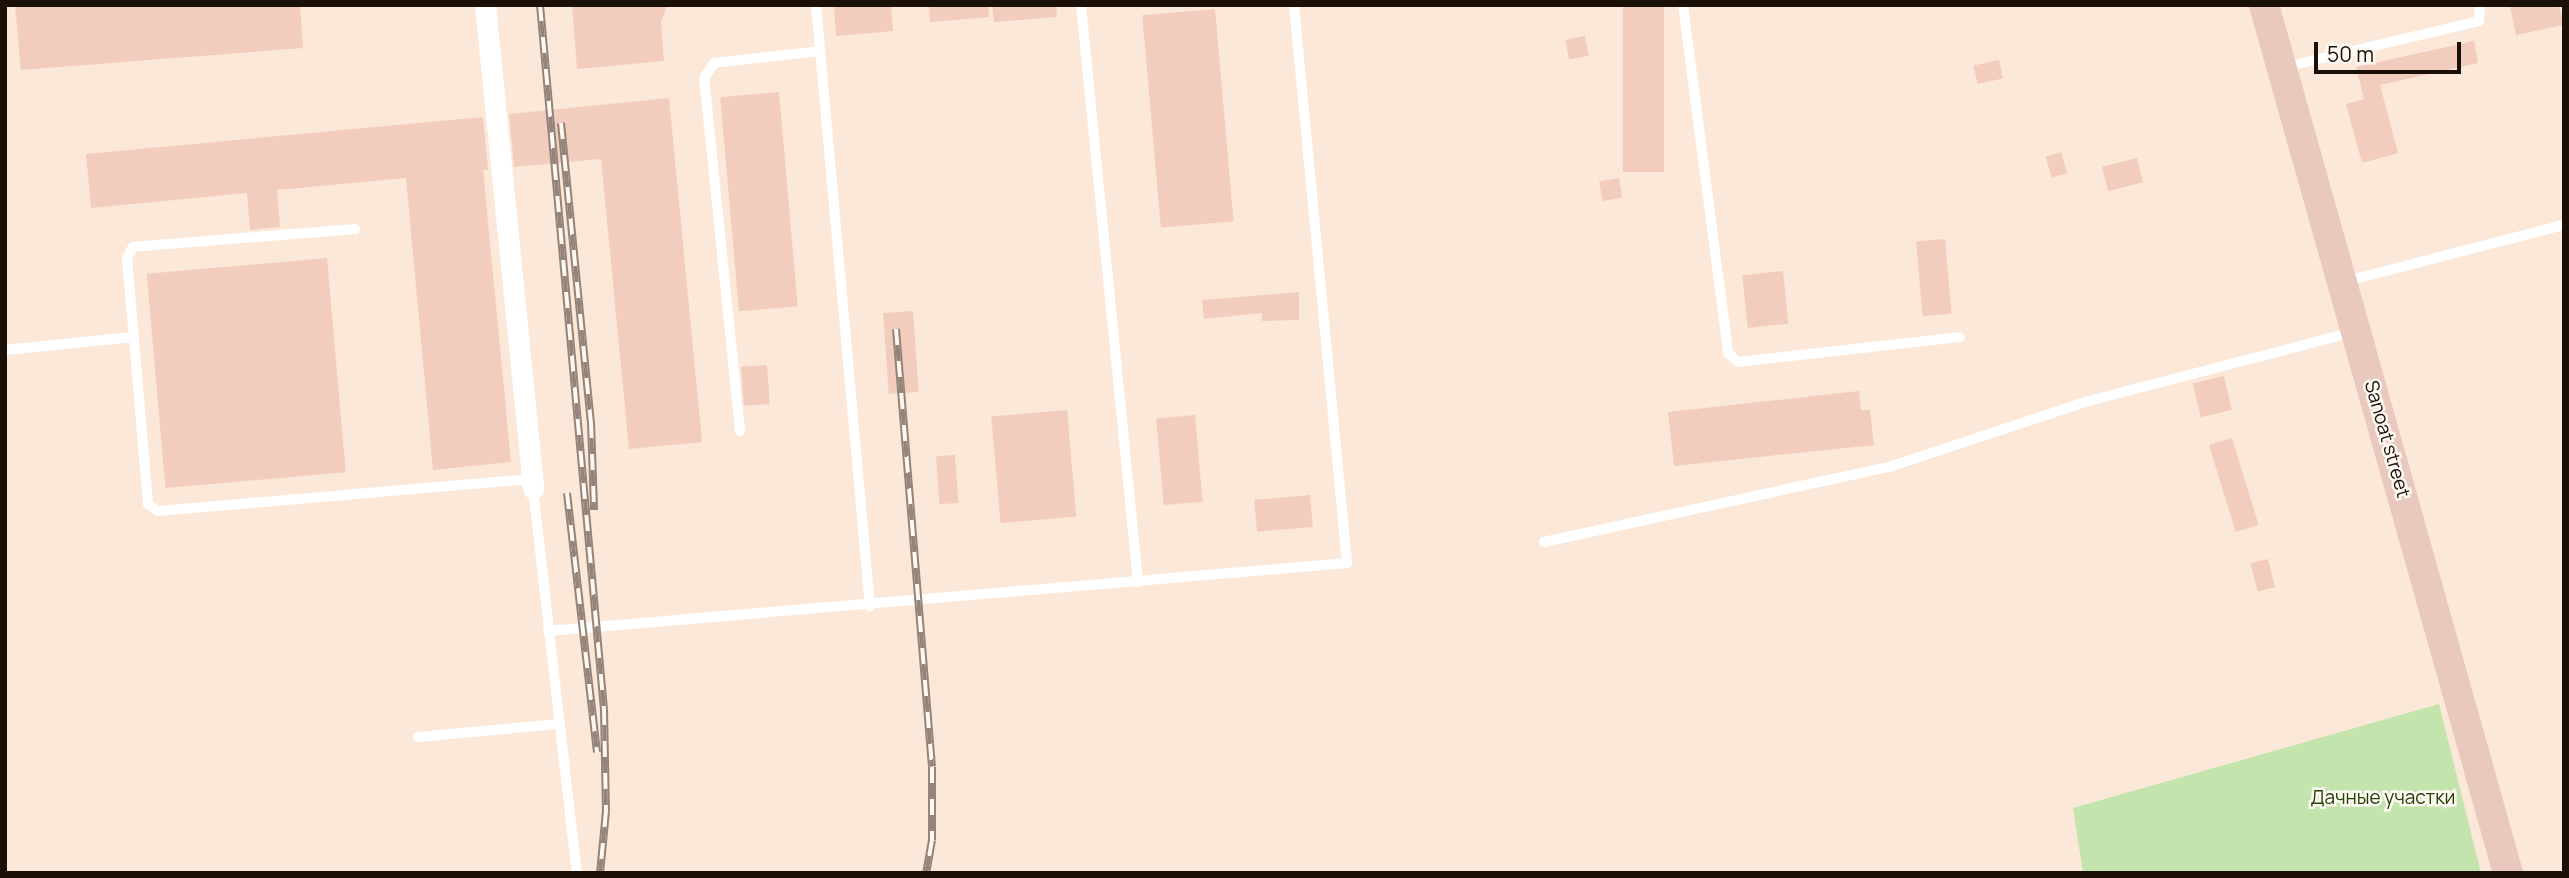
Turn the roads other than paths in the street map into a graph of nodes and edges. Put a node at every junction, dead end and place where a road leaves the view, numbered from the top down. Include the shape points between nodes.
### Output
1 (485, 5) edge
2 (816, 5) edge
3 (1081, 5) edge
4 (1294, 5) edge
5 (1683, 5) edge
6 (2264, 5) edge
7 (2480, 5) edge
8 (820, 51) junction
9 (2282, 68) junction
10 (2564, 225) edge
11 (355, 229) dead end
12 (2343, 282) junction
13 (2357, 331) junction
14 (133, 337) junction
15 (1960, 337) dead end
16 (5, 350) edge
17 (740, 431) dead end
18 (533, 489) junction
19 (1544, 542) dead end
20 (1139, 582) junction
21 (870, 607) junction
22 (548, 631) junction
23 (557, 724) junction
24 (418, 737) dead end
25 (577, 873) edge
26 (2508, 873) edge

1 - 18 street
2 - 8 lane
3 - 20 lane
4 - 20 lane via 1347,563
5 - 15 lane via 1728,353 1738,362
6 - 9 main road, Sanoat street
7 - 9 lane via 2479,21
8 - 17 lane via 714,63 704,78
8 - 21 lane
9 - 12 main road, Sanoat street
10 - 12 lane
11 - 14 lane via 133,247 127,258
12 - 13 main road, Sanoat street
13 - 19 lane via 2085,402 1889,467
13 - 26 main road, Sanoat street
14 - 16 lane
14 - 18 lane via 148,504 158,511 523,480
18 - 22 lane
20 - 21 lane
21 - 22 lane
22 - 23 lane
23 - 24 lane
23 - 25 lane

